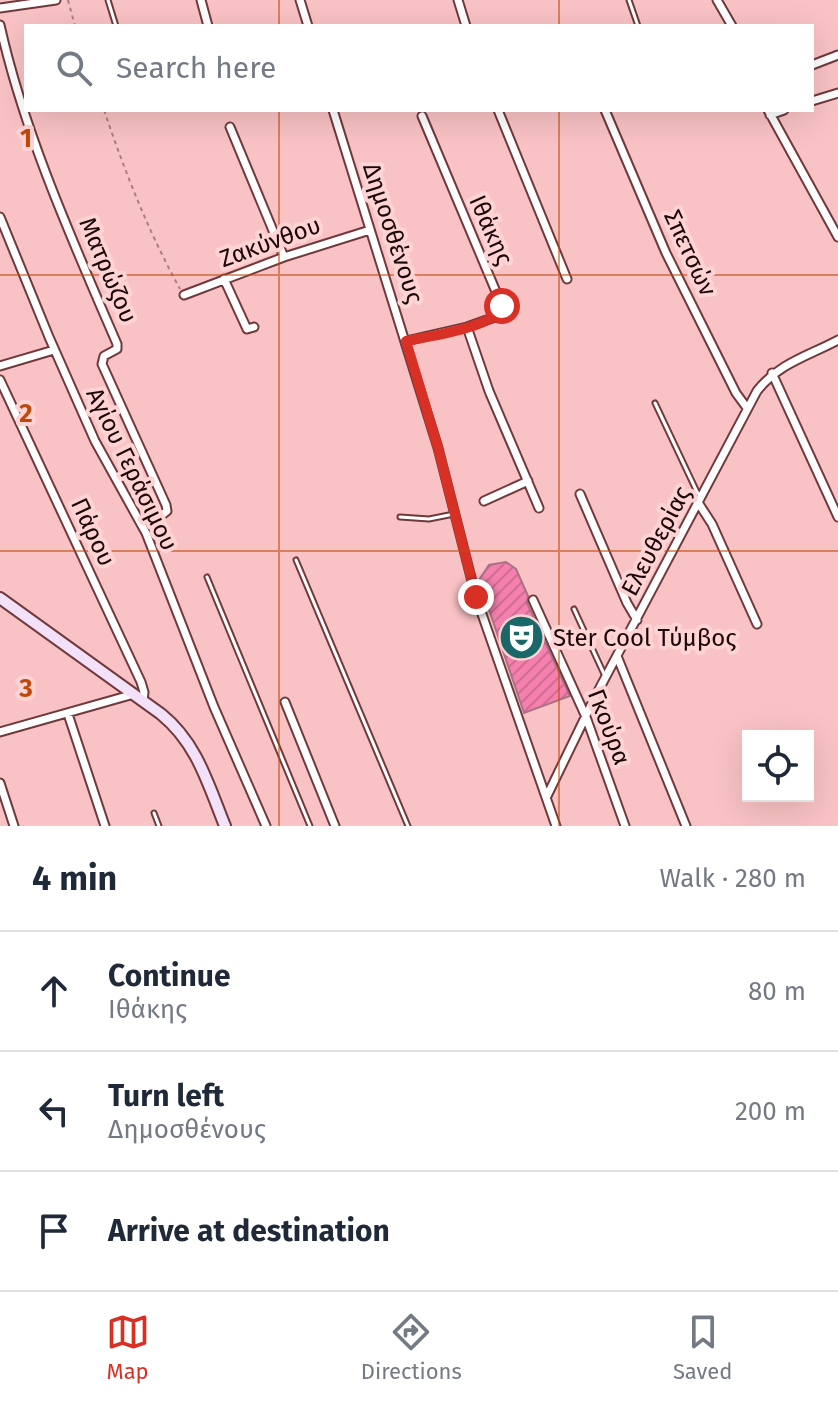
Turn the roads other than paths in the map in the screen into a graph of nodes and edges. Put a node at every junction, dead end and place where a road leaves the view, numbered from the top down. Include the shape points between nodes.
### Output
1 (56, 0) edge
2 (108, 0) edge
3 (201, 0) edge
4 (300, 0) edge
5 (458, 0) edge
6 (629, 0) edge
7 (717, 0) edge
8 (3, 5) edge
9 (115, 24) edge
10 (207, 24) edge
11 (307, 24) edge
12 (465, 24) edge
13 (637, 24) edge
14 (731, 24) edge
15 (0, 25) edge
16 (838, 55) edge
17 (814, 64) edge
18 (838, 93) edge
19 (814, 100) edge
20 (24, 111) edge
21 (25, 112) edge
22 (334, 112) edge
23 (499, 112) edge
24 (606, 112) edge
25 (769, 112) edge
26 (422, 116) dead end
27 (230, 127) dead end
28 (0, 217) edge
29 (370, 230) junction
30 (838, 237) edge
31 (284, 257) junction
32 (224, 279) junction
33 (567, 279) dead end
34 (184, 295) road end
35 (254, 327) dead end
36 (467, 327) junction
37 (838, 340) edge
38 (406, 341) junction
39 (54, 350) junction
40 (0, 366) edge
41 (772, 373) junction
42 (0, 380) edge
43 (655, 403) dead end
44 (747, 408) junction
45 (528, 481) junction
46 (580, 494) dead end
47 (700, 500) junction
48 (484, 501) dead end
49 (539, 508) dead end
50 (454, 514) junction
51 (162, 515) dead end
52 (400, 517) dead end
53 (838, 517) edge
54 (296, 560) dead end
55 (207, 577) dead end
56 (0, 598) edge
57 (533, 600) dead end
58 (574, 609) dead end
59 (637, 620) junction
60 (757, 624) dead end
61 (617, 656) junction
62 (606, 678) junction
63 (138, 698) junction
64 (285, 702) dead end
65 (68, 714) junction
66 (586, 717) junction
67 (0, 732) edge
68 (0, 783) edge
69 (547, 796) junction
70 (154, 813) dead end
71 (14, 826) edge
72 (105, 826) edge
73 (159, 826) edge
74 (225, 826) edge
75 (266, 826) edge
76 (310, 826) edge
77 (335, 826) edge
78 (408, 826) edge
79 (556, 826) edge
80 (625, 826) edge
81 (686, 826) edge

1 - 8 street
2 - 9 lane
3 - 10 street
4 - 11 street
5 - 12 street
6 - 13 lane
7 - 14 street
15 - 20 street, Ματρώζου
16 - 17 street
18 - 19 street
21 - 51 street, Ματρώζου via 117,344 102,364 166,505
22 - 29 street, Δημοσθένους
23 - 33 street
24 - 44 street, Σπετσών via 666,253
25 - 30 street
26 - 36 street, Ιθάκης via 502,306 495,317
27 - 31 street
28 - 39 street, Αγίου Γεράσιμου
29 - 31 street, Ζακύνθου
29 - 38 street, Δημοσθένους
31 - 32 street, Ζακύνθου
32 - 34 street, Ζακύνθου
32 - 35 street via 247,329
36 - 38 street, Ιθάκης
36 - 45 street
37 - 41 street, Ελευθερίας
38 - 50 street, Δημοσθένους
39 - 40 street
39 - 75 street, Αγίου Γεράσιμου via 95,441 146,533
41 - 44 street, Ελευθερίας
41 - 53 street
42 - 63 street, Πάρου via 141,682 144,692
43 - 47 lane
44 - 47 street, Ελευθερίας
45 - 48 street
45 - 49 street
46 - 59 street
47 - 59 street, Ελευθερίας
47 - 60 street
50 - 52 lane
50 - 69 street, Δημοσθένους via 476,597
54 - 78 lane
55 - 76 lane
56 - 63 main road
57 - 66 street, Γκούρα
58 - 62 lane
59 - 61 street, Ελευθερίας
61 - 62 street, Ελευθερίας
61 - 81 street
62 - 66 street, Ελευθερίας
63 - 65 street via 109,700
63 - 74 main road via 189,741
64 - 77 street
65 - 67 street
65 - 72 street
66 - 69 street, Ελευθερίας
66 - 80 street, Γκούρα
68 - 71 street
69 - 79 street, Δημοσθένους
70 - 73 lane

